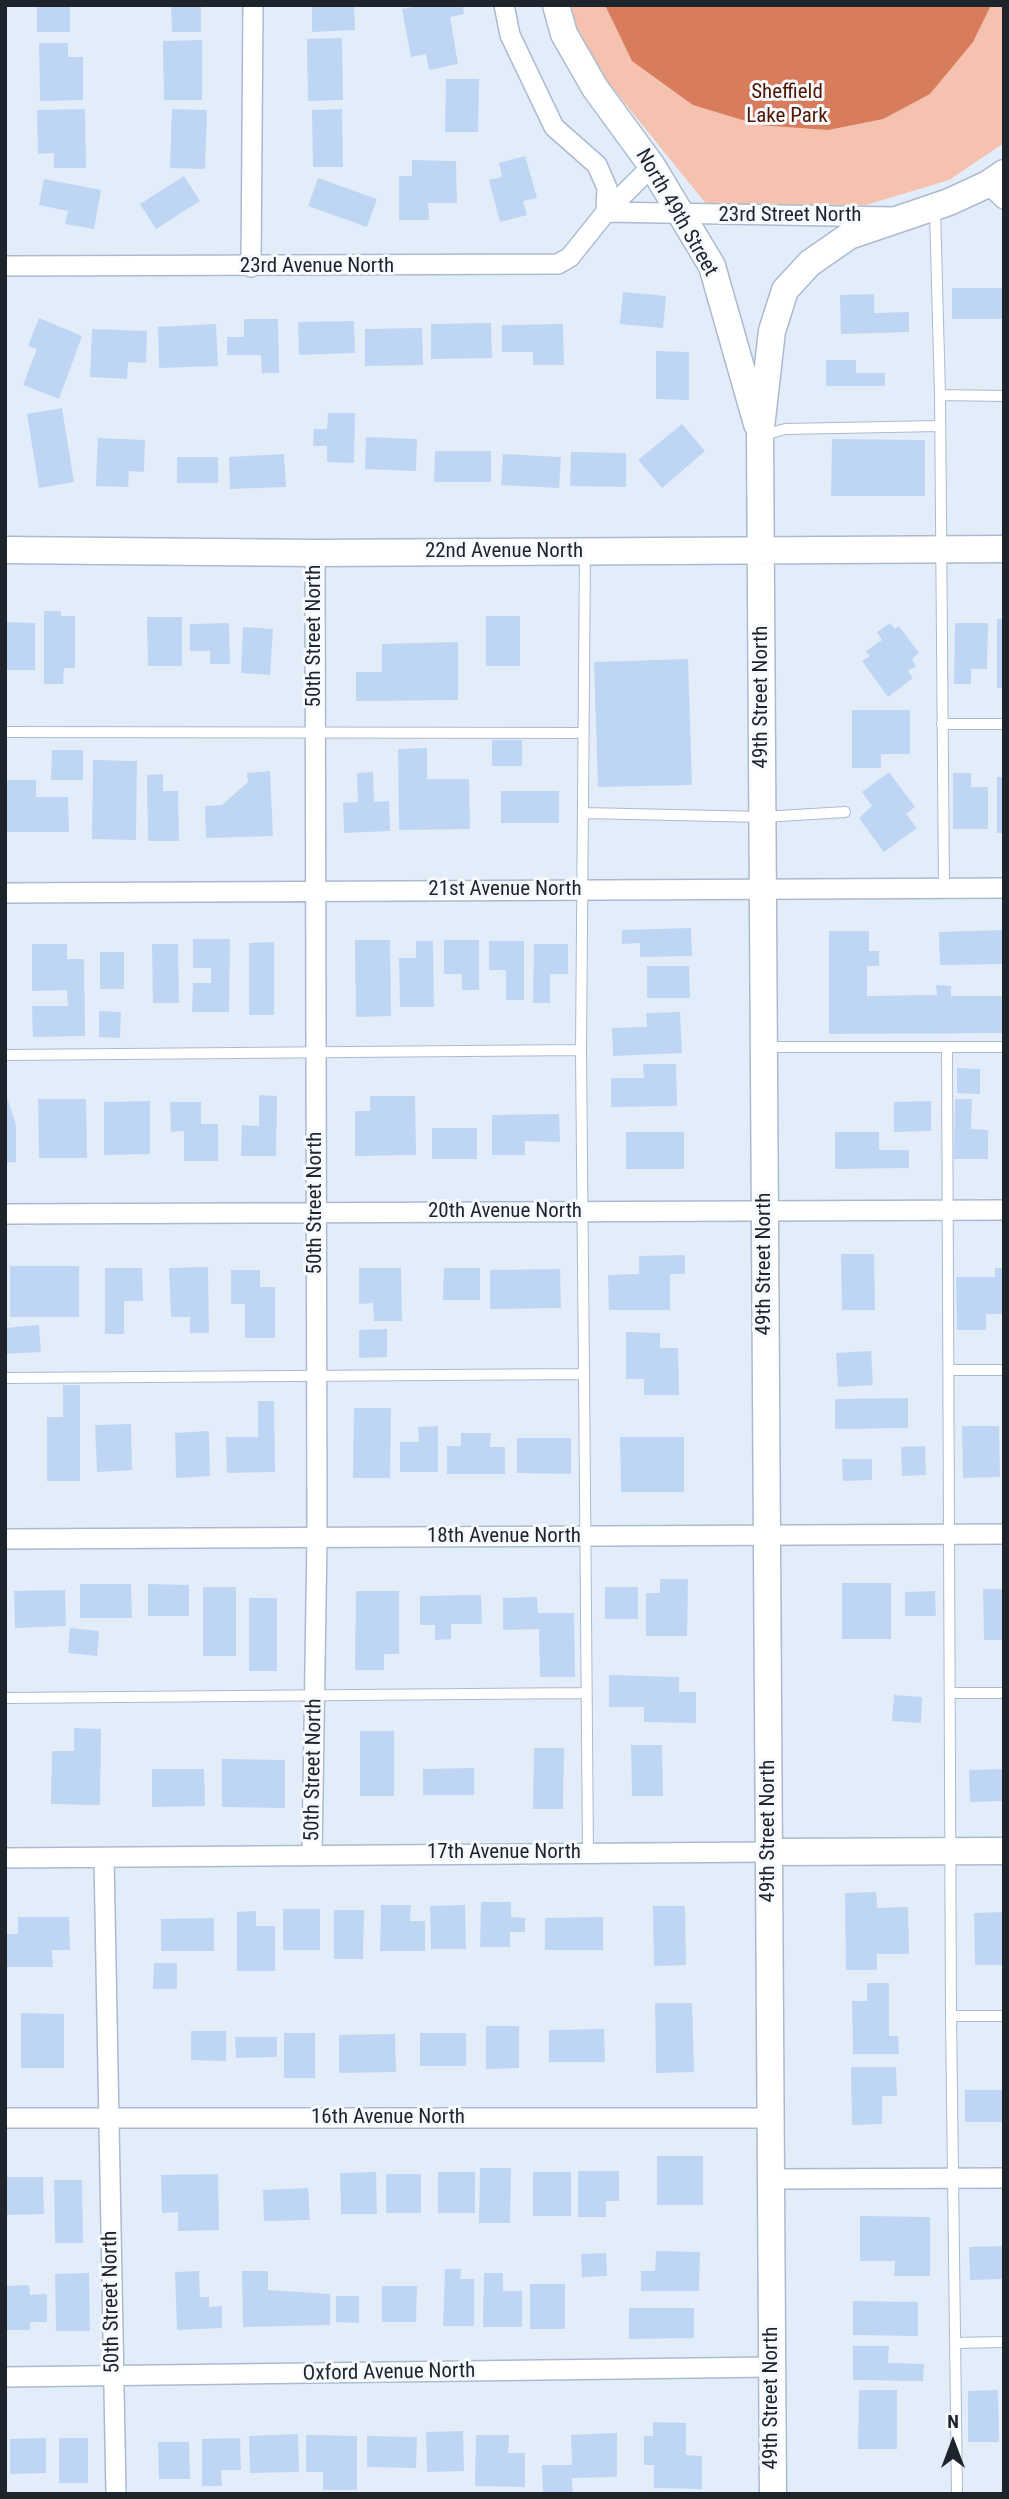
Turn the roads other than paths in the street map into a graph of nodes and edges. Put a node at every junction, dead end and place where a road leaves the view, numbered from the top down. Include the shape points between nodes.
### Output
1 (253, 5) edge
2 (504, 5) edge
3 (556, 5) edge
4 (652, 166) junction
5 (999, 186) edge
6 (935, 206) junction
7 (606, 212) junction
8 (681, 215) junction
9 (899, 217) junction
10 (5, 266) edge
11 (251, 267) junction
12 (940, 395) junction
13 (1004, 396) edge
14 (940, 426) junction
15 (760, 436) junction
16 (1004, 549) edge
17 (5, 550) edge
18 (940, 550) junction
19 (584, 551) junction
20 (761, 551) junction
21 (315, 552) junction
22 (942, 724) junction
23 (1004, 724) edge
24 (316, 731) junction
25 (5, 732) edge
26 (584, 733) junction
27 (845, 812) dead end
28 (584, 813) junction
29 (762, 817) junction
30 (944, 888) junction
31 (1004, 888) edge
32 (763, 889) junction
33 (584, 890) junction
34 (317, 891) junction
35 (5, 893) edge
36 (1004, 1046) edge
37 (764, 1047) junction
38 (947, 1048) junction
39 (581, 1050) junction
40 (317, 1052) junction
41 (5, 1055) edge
42 (1004, 1210) edge
43 (948, 1211) junction
44 (584, 1212) junction
45 (765, 1212) junction
46 (316, 1213) junction
47 (5, 1214) edge
48 (949, 1370) junction
49 (1004, 1370) edge
50 (584, 1374) junction
51 (317, 1375) junction
52 (5, 1378) edge
53 (949, 1534) junction
54 (1004, 1534) edge
55 (767, 1535) junction
56 (587, 1536) junction
57 (317, 1538) junction
58 (5, 1539) edge
59 (586, 1693) junction
60 (950, 1693) junction
61 (1004, 1693) edge
62 (315, 1696) junction
63 (5, 1698) edge
64 (950, 1851) junction
65 (1004, 1851) edge
66 (769, 1852) junction
67 (588, 1853) junction
68 (313, 1854) junction
69 (5, 1858) edge
70 (104, 1858) junction
71 (951, 2016) junction
72 (1004, 2016) edge
73 (5, 2118) edge
74 (109, 2118) junction
75 (770, 2118) junction
76 (952, 2178) junction
77 (1004, 2178) edge
78 (771, 2179) junction
79 (1004, 2342) edge
80 (955, 2343) junction
81 (772, 2367) junction
82 (5, 2377) edge
83 (114, 2377) junction
84 (116, 2494) edge
85 (773, 2494) edge
86 (957, 2494) edge

1 - 11 street
2 - 7 street via 510,36 554,127 597,165 607,188
3 - 4 main road, North 49th Street via 564,34 595,88
4 - 7 street, 23rd Avenue North
4 - 8 main road, North 49th Street
5 - 6 main road, 49th Street North
6 - 9 main road, 49th Street North
6 - 12 lane
7 - 8 street
7 - 11 street, 23rd Avenue North via 570,257 558,264
8 - 9 street, 23rd Street North
8 - 15 main road, North 49th Street via 712,266
9 - 15 main road, 49th Street North via 849,236 810,263 785,290 772,331
10 - 11 street, 23rd Avenue North
12 - 13 lane
12 - 14 lane
14 - 15 lane via 785,429
14 - 18 lane
15 - 20 main road, 49th Street North
16 - 18 main road, 22nd Avenue North
17 - 21 main road, 22nd Avenue North
18 - 20 main road, 22nd Avenue North
18 - 22 lane
19 - 20 main road, 22nd Avenue North
19 - 21 main road, 22nd Avenue North
19 - 26 lane
20 - 29 main road, 49th Street North
21 - 24 street, 50th Street North
22 - 23 lane
22 - 30 lane
24 - 25 lane
24 - 26 lane
24 - 34 street, 50th Street North
26 - 28 lane
27 - 29 lane
28 - 29 lane
28 - 33 lane
29 - 32 main road, 49th Street North
30 - 31 street, 21st Avenue North
30 - 32 street, 21st Avenue North
32 - 33 street, 21st Avenue North
32 - 37 main road, 49th Street North
33 - 34 street, 21st Avenue North
33 - 39 lane
34 - 35 street, 21st Avenue North
34 - 40 street, 50th Street North
36 - 38 lane
37 - 38 lane
37 - 45 main road, 49th Street North
38 - 43 lane
39 - 40 lane
39 - 44 lane
40 - 41 lane
40 - 46 street, 50th Street North
42 - 43 street, 20th Avenue North
43 - 45 street, 20th Avenue North
43 - 48 lane
44 - 45 street, 20th Avenue North
44 - 46 street, 20th Avenue North
44 - 50 lane
45 - 55 main road, 49th Street North
46 - 47 street, 20th Avenue North
46 - 51 street, 50th Street North
48 - 49 lane
48 - 53 lane
50 - 51 lane
50 - 56 lane
51 - 52 lane
51 - 57 street, 50th Street North
53 - 54 street, 18th Avenue North
53 - 55 street, 18th Avenue North
53 - 60 lane
55 - 56 street, 18th Avenue North
55 - 66 main road, 49th Street North
56 - 57 street, 18th Avenue North
56 - 59 lane
57 - 58 street, 18th Avenue North
57 - 62 street, 50th Street North
59 - 62 lane
59 - 67 lane
60 - 61 lane
60 - 64 lane
62 - 63 lane
62 - 68 street, 50th Street North
64 - 65 main road, 17th Avenue North
64 - 66 main road, 17th Avenue North
64 - 71 lane
66 - 67 street, 17th Avenue North
66 - 75 main road, 49th Street North
67 - 68 street, 17th Avenue North
68 - 70 street, 17th Avenue North
69 - 70 street, 17th Avenue North
70 - 74 street, 50th Street North
71 - 72 lane
71 - 76 lane
73 - 74 street, 16th Avenue North
74 - 75 street, 16th Avenue North
74 - 83 street, 50th Street North
75 - 78 main road, 49th Street North
76 - 77 street
76 - 78 street
76 - 80 lane
78 - 81 main road, 49th Street North
79 - 80 lane
80 - 86 lane
81 - 83 street, Oxford Avenue North
81 - 85 main road, 49th Street North
82 - 83 street, Oxford Avenue North
83 - 84 street, 50th Street North

